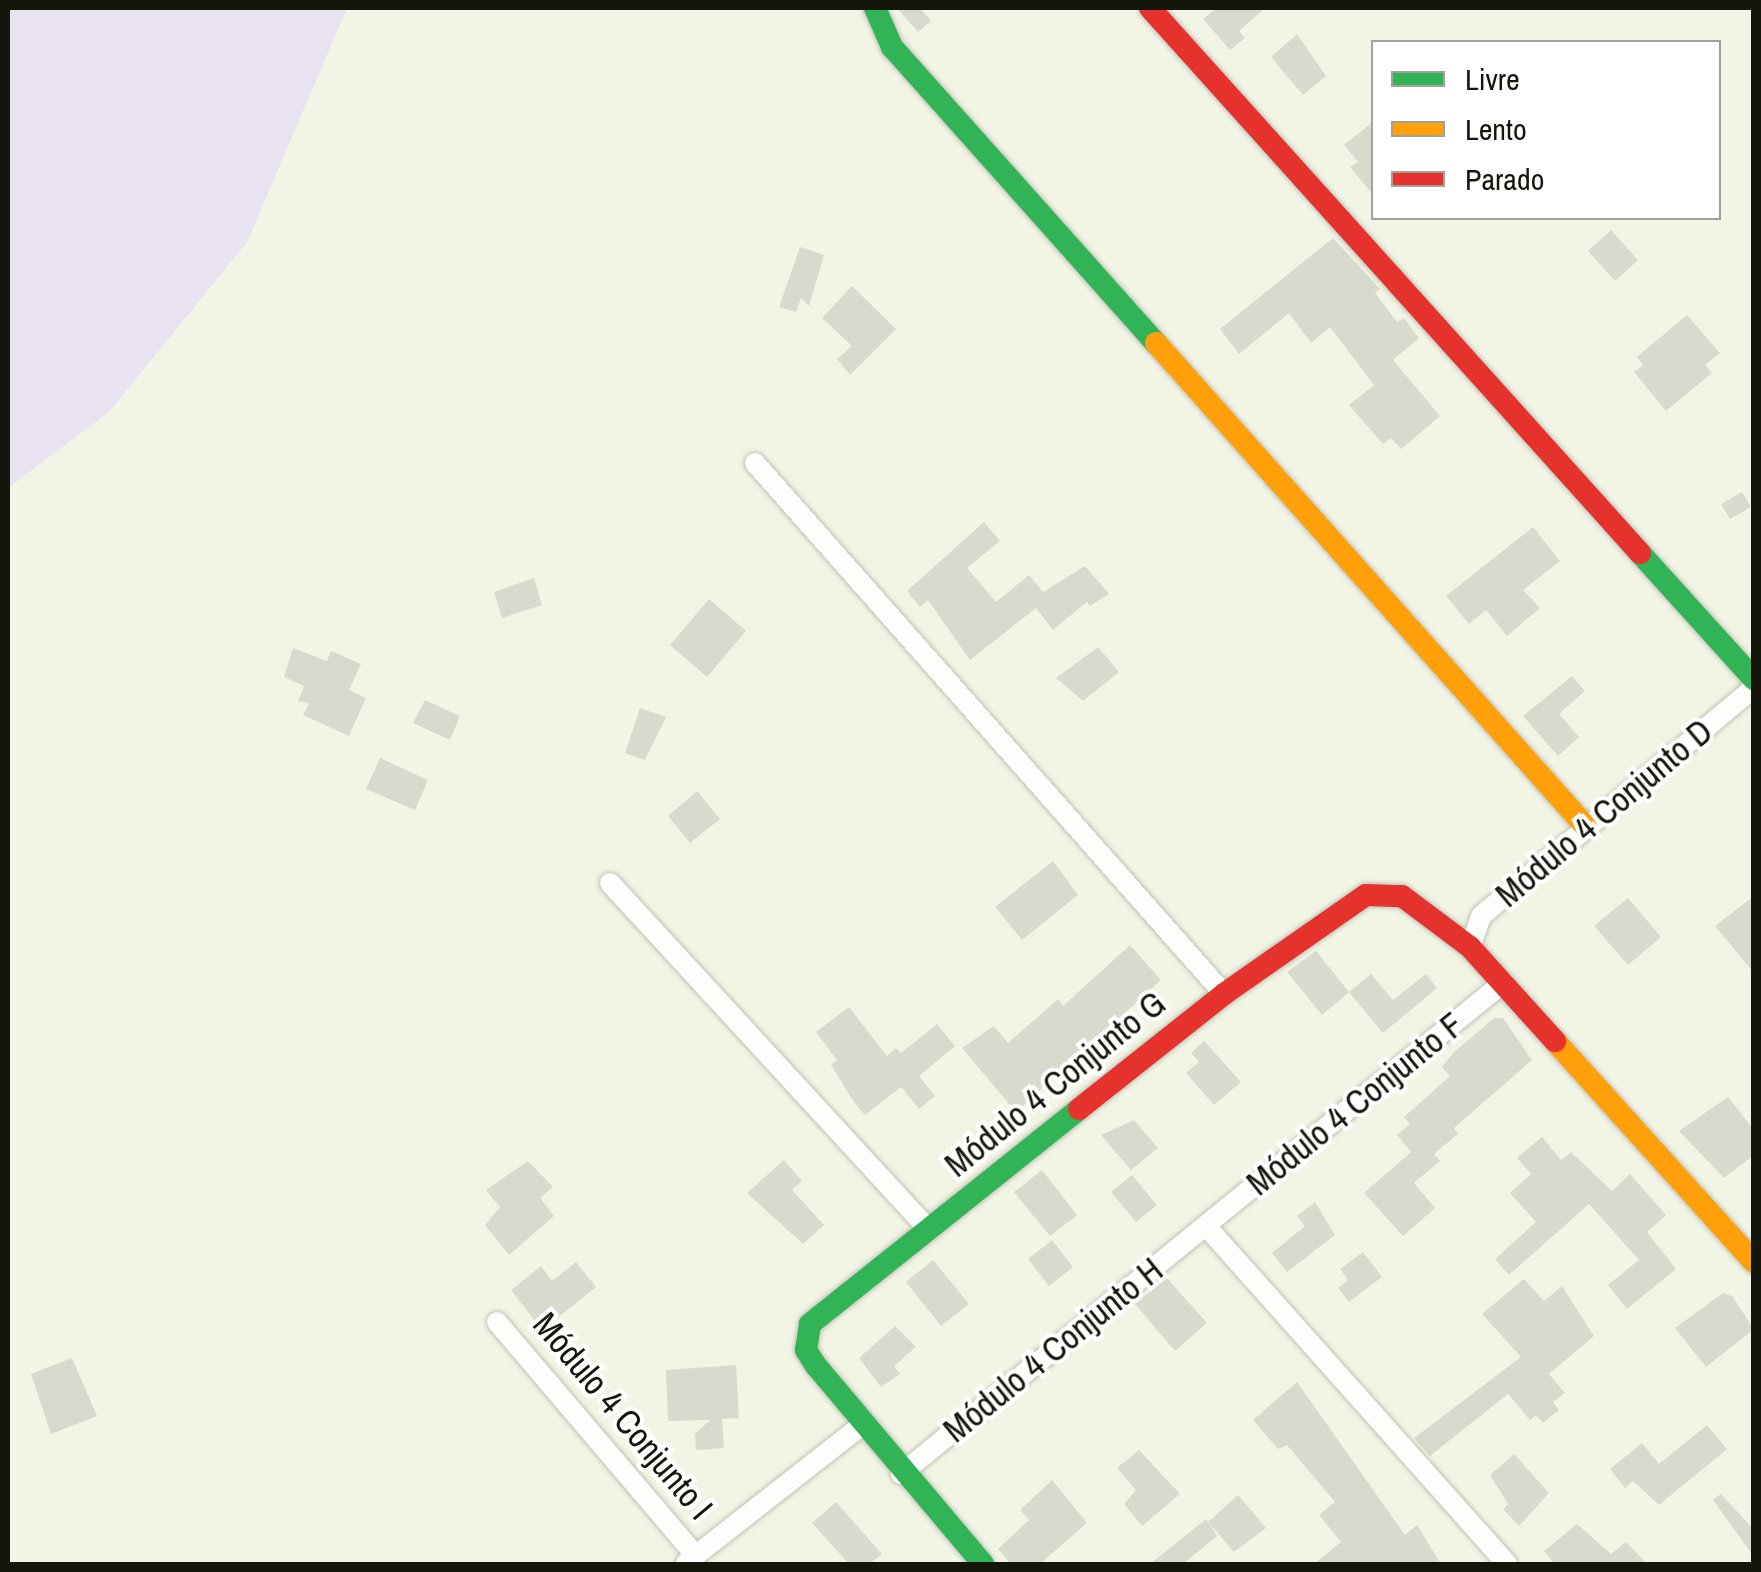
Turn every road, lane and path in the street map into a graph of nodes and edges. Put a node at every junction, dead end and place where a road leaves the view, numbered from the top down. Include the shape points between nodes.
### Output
1 (875, 8) edge
2 (1150, 8) edge
3 (755, 462) dead end
4 (1754, 680) edge
5 (1754, 688) edge
6 (1586, 828) junction
7 (610, 883) dead end
8 (1470, 947) junction
9 (1504, 982) junction
10 (1224, 994) junction
11 (1206, 1226) junction
12 (929, 1230) junction
13 (1754, 1262) edge
14 (497, 1322) dead end
15 (862, 1425) junction
16 (901, 1474) junction
17 (690, 1560) edge
18 (983, 1564) edge
19 (1507, 1564) edge

1 - 6 street via 892,48
2 - 4 street
3 - 10 street
5 - 6 street, Módulo 4 Conjunto D
6 - 8 street, Módulo 4 Conjunto D via 1481,916
7 - 12 street
8 - 9 street, Módulo 4 Conjunto G
8 - 10 street, Módulo 4 Conjunto G via 1410,900 1381,892 1342,906
9 - 11 street, Módulo 4 Conjunto F
9 - 13 street, Módulo 4 Conjunto G
10 - 12 street, Módulo 4 Conjunto G
11 - 16 street, Módulo 4 Conjunto H
11 - 19 street
12 - 15 street via 818,1314 805,1338 816,1366
14 - 17 street, Módulo 4 Conjunto I
15 - 16 street
15 - 17 street
16 - 18 street

